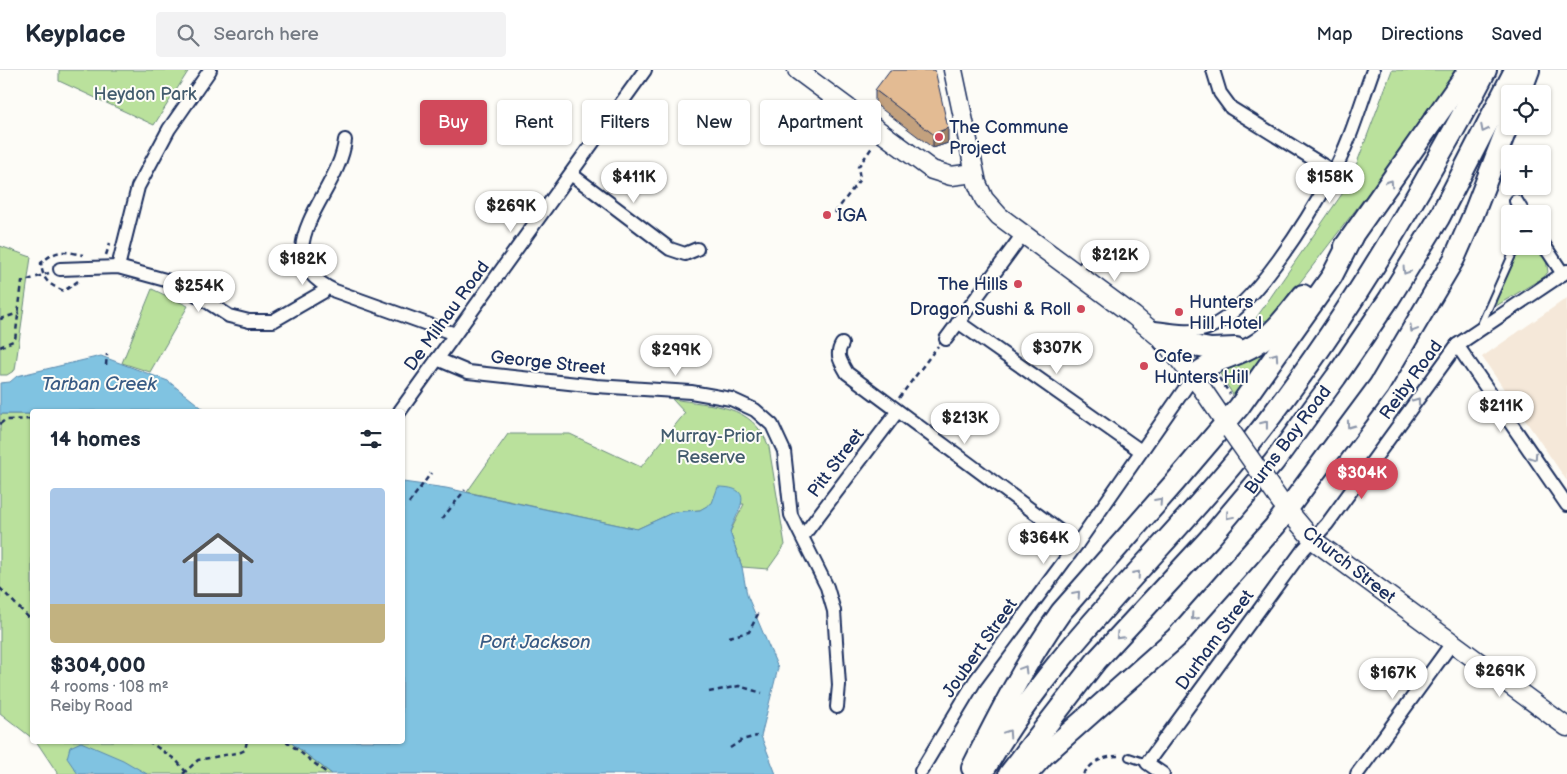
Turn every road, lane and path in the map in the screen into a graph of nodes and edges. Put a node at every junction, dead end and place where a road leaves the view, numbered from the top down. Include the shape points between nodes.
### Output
1 (210, 70) edge
2 (645, 70) edge
3 (798, 70) edge
4 (954, 70) edge
5 (1213, 70) edge
6 (1373, 70) edge
7 (1469, 70) edge
8 (1486, 70) edge
9 (1514, 70) edge
10 (1529, 70) edge
11 (1523, 85) edge
12 (1504, 135) edge
13 (344, 140) dead end
14 (873, 146) dead end
15 (1334, 172) junction
16 (974, 173) junction
17 (571, 174) junction
18 (1516, 201) dead end
19 (1518, 205) edge
20 (835, 213) dead end
21 (1023, 234) junction
22 (1352, 237) junction
23 (698, 249) dead end
24 (1091, 254) dead end
25 (1551, 254) edge
26 (1512, 255) edge
27 (118, 267) junction
28 (60, 269) joint
29 (1565, 273) edge
30 (1077, 274) junction
31 (325, 289) junction
32 (19, 313) junction
33 (0, 319) edge
34 (1141, 321) junction
35 (958, 322) junction
36 (1480, 328) junction
37 (455, 334) junction
38 (946, 339) joint
39 (1164, 341) junction
40 (842, 344) dead end
41 (1457, 345) junction
42 (1253, 346) junction
43 (0, 347) edge
44 (107, 354) dead end
45 (437, 359) junction
46 (106, 365) dead end
47 (1217, 372) dead end
48 (1193, 377) junction
49 (1231, 396) dead end
50 (900, 397) dead end
51 (401, 409) edge
52 (897, 412) junction
53 (30, 419) edge
54 (0, 424) edge
55 (1228, 427) junction
56 (1141, 451) junction
57 (431, 473) dead end
58 (465, 490) dead end
59 (409, 503) dead end
60 (1282, 504) junction
61 (1567, 505) edge
62 (442, 519) dead end
63 (803, 536) junction
64 (1312, 540) junction
65 (1077, 544) junction
66 (0, 588) edge
67 (759, 612) dead end
68 (30, 619) edge
69 (729, 636) dead end
70 (1452, 643) junction
71 (709, 692) dead end
72 (762, 693) dead end
73 (837, 707) dead end
74 (1567, 727) edge
75 (757, 736) dead end
76 (152, 744) edge
77 (246, 744) edge
78 (290, 744) edge
79 (730, 748) dead end
80 (1129, 756) joint
81 (1148, 763) junction
82 (921, 770) dead end
83 (185, 773) edge
84 (328, 774) edge
85 (969, 774) edge
86 (982, 774) edge
87 (1009, 774) edge
88 (1027, 774) edge
89 (1083, 774) edge
90 (1162, 774) edge
91 (1357, 774) edge

1 - 27 street via 169,129 138,188
2 - 17 street, De Milhau Road
3 - 16 street via 932,170 951,176
4 - 16 street, Church Street
5 - 15 street via 1220,93 1231,108
6 - 15 street
22 -> 7 main road
86 -> 8 main road, Burns Bay Road via 1033,696 1237,460 1287,397 1381,256
9 -> 87 main road, Burns Bay Road via 1439,218 1336,377 1274,462 1209,539 1097,660
10 - 11 main road
12 -> 60 main road via 1472,218 1438,288 1379,386
13 - 31 street via 342,157 303,235 301,246 304,263
14 - 20 path via 858,166 860,179
15 - 34 street via 1280,257 1223,321 1196,331
16 - 21 street, Church Street via 989,206
17 - 23 street via 670,249 684,254
17 - 37 street, De Milhau Road
18 - 19 street
21 - 30 street, Church Street
21 - 35 street
22 - 42 main road via 1275,328
55 -> 22 main road via 1332,276
24 - 30 lane
25 - 29 street
26 - 36 lane
27 - 28 street
27 - 31 street via 180,284 229,316 249,321 273,321
28 - 32 path via 22,282
29 - 36 street, Reiby Road
30 - 34 street, Church Street
31 - 37 street
32 - 33 path
32 - 43 path via 15,340
34 - 39 street, Church Street
35 - 38 street
35 - 56 street
36 - 41 street, Reiby Road
37 - 45 street, De Milhau Road
38 - 50 path
39 - 42 main road via 1211,349
39 - 48 street, Church Street
40 - 52 street via 838,357 847,373
41 -> 61 street
64 -> 41 street, Reiby Road
42 - 48 main road via 1207,365
44 - 46 path
45 - 51 street, De Milhau Road
45 - 63 street, George Street via 468,372 596,386 691,392 731,400 755,410 772,425 784,451 792,515
47 - 49 path
48 - 55 street, Church Street
48 - 56 street, Joubert Street
52 - 63 street, Pitt Street
52 - 65 street
53 - 54 path via 5,420
55 - 60 street, Church Street, bridge
85 -> 55 main road via 1011,692 1061,612
56 - 65 street, Joubert Street
57 - 59 path
58 - 62 path
60 - 64 street, Church Street
60 -> 88 main road via 1176,638 1044,755
63 - 73 street, George Street via 827,587 834,611 839,685
64 - 70 street, Church Street
64 - 81 street, Durham Street
65 - 82 street, Joubert Street via 974,681
66 - 68 path
67 - 69 path via 749,632
70 - 74 street, Church Street
70 - 91 street
71 - 72 path via 739,686
75 - 79 path
76 - 83 path via 176,760
77 - 83 path via 241,752 198,760
78 - 84 path
80 - 81 lane
80 - 89 path via 1107,756 1092,763
81 - 90 street

